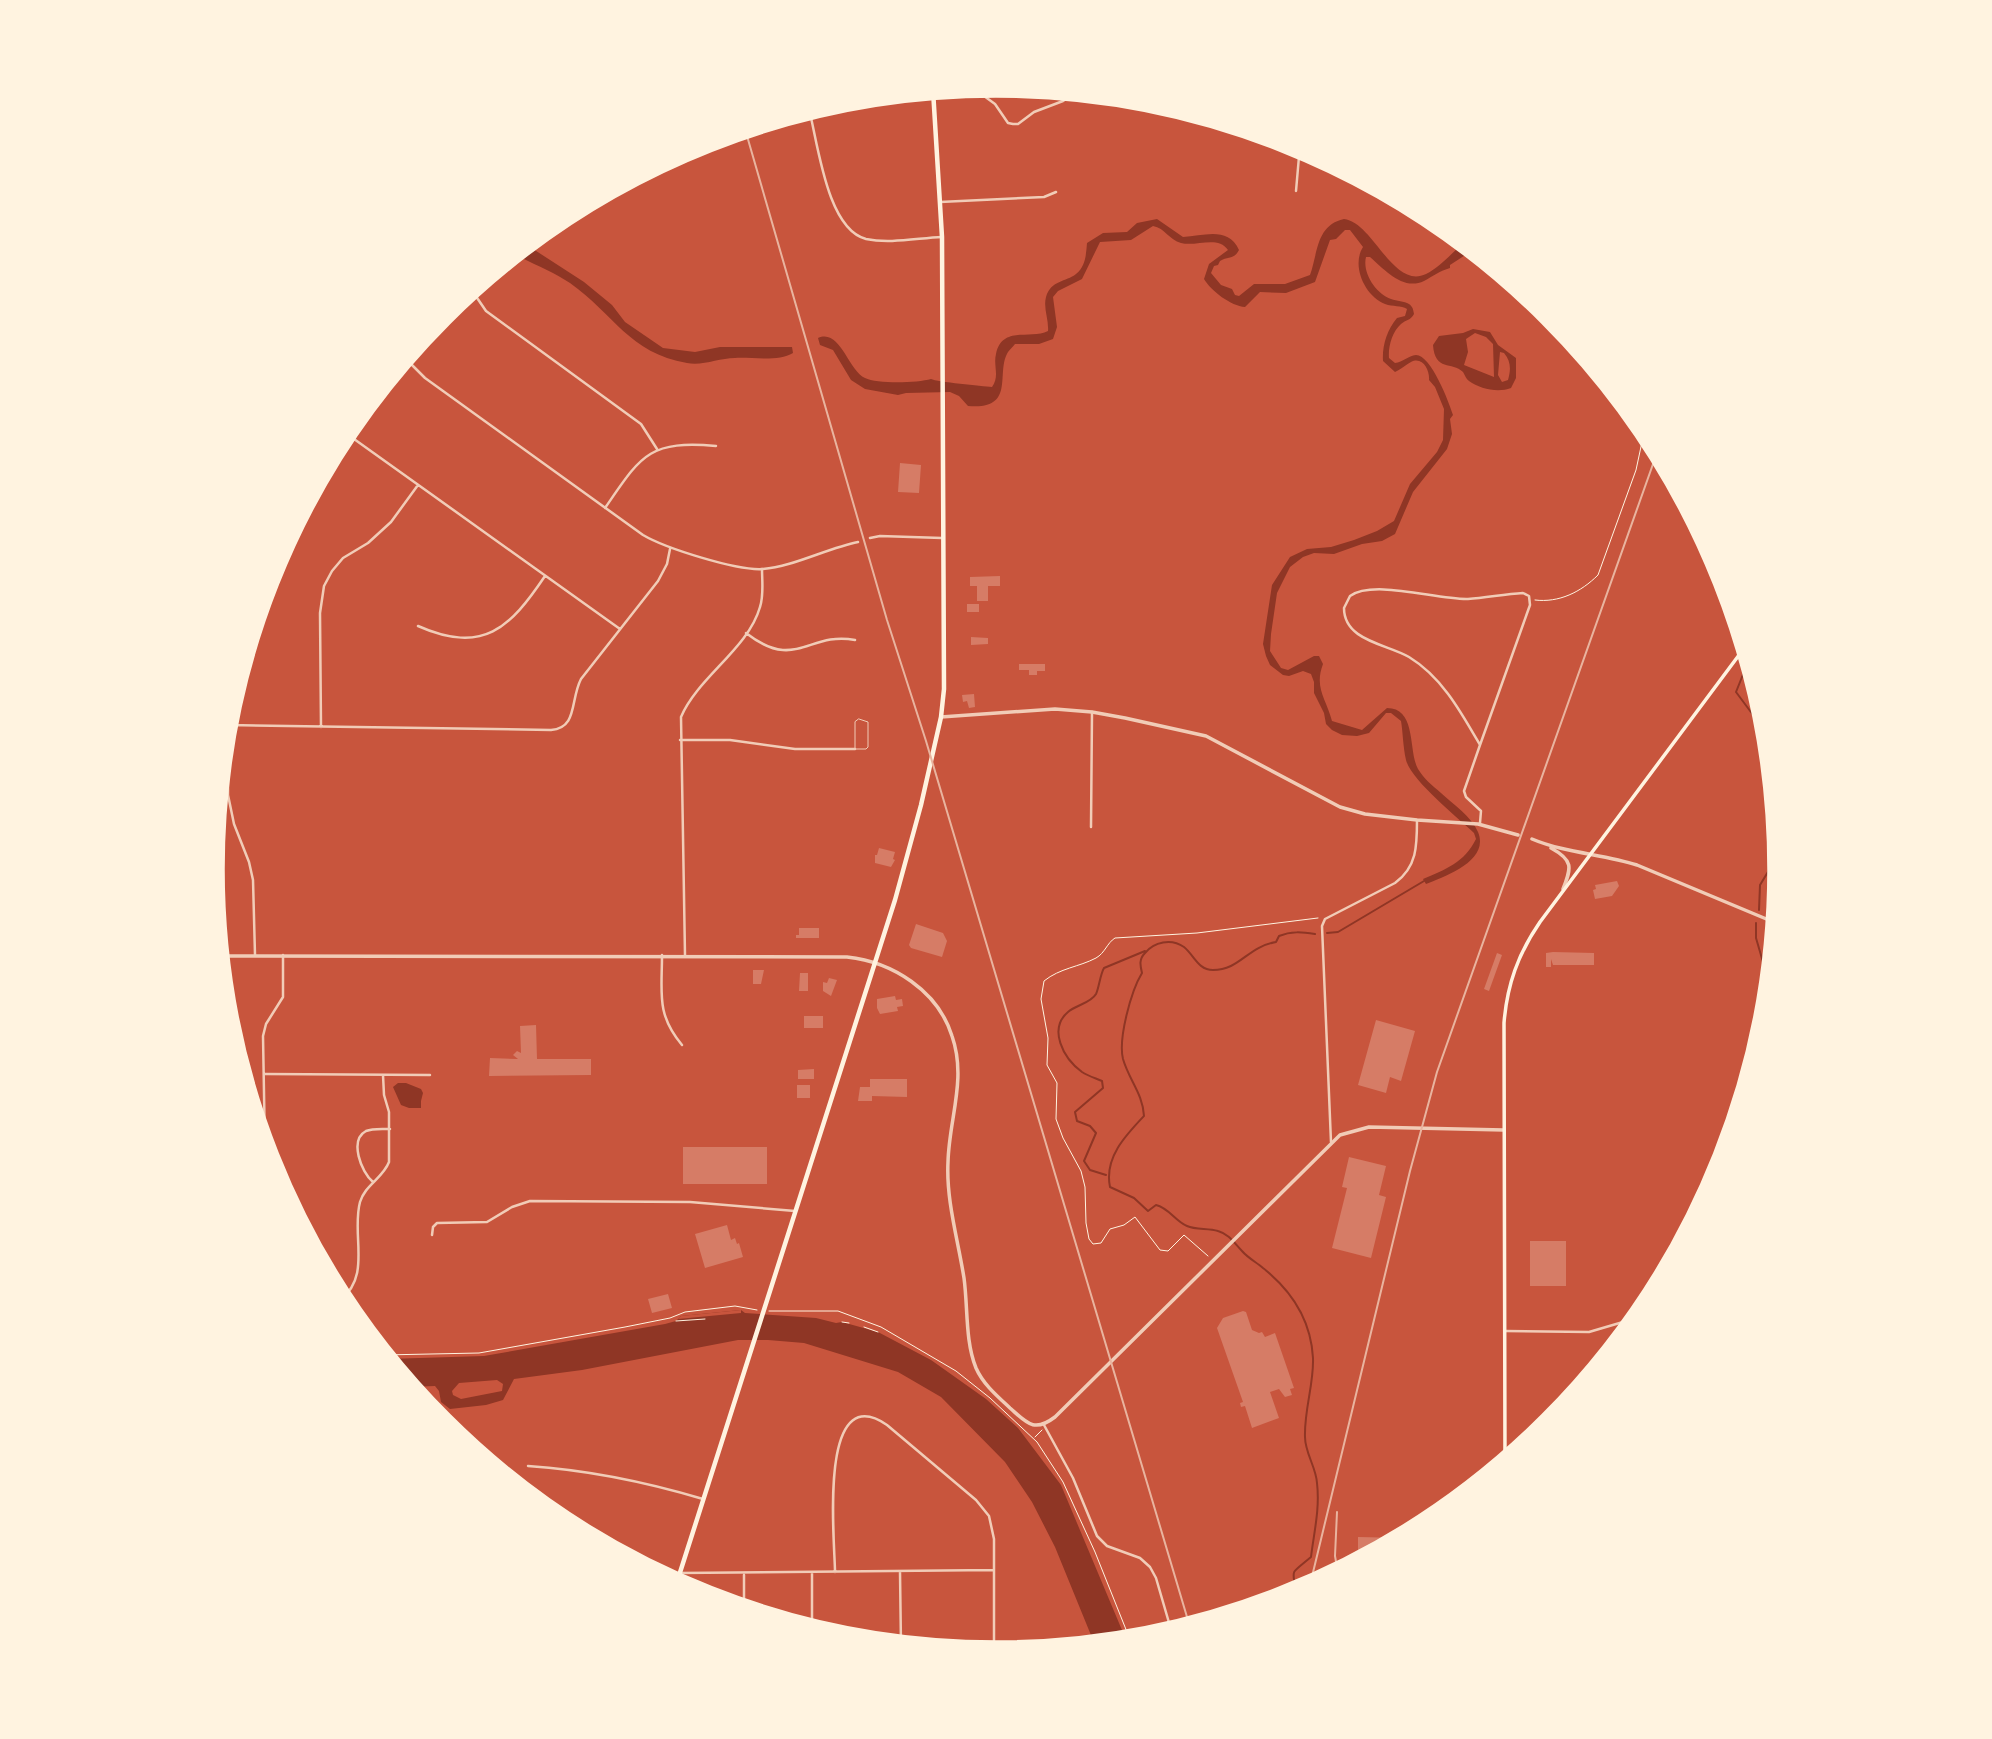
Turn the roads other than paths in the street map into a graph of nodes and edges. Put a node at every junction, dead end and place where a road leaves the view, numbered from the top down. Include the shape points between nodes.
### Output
1 (985, 96) edge
2 (934, 99) edge
3 (1065, 100) edge
4 (811, 119) edge
5 (1299, 158) edge
6 (1296, 191) dead end
7 (1056, 192) dead end
8 (940, 202) junction
9 (942, 237) junction
10 (476, 297) edge
11 (411, 365) edge
12 (354, 439) edge
13 (716, 446) dead end
14 (657, 449) junction
15 (418, 485) junction
16 (605, 508) junction
17 (870, 538) dead end
18 (942, 538) junction
19 (858, 542) dead end
20 (670, 549) junction
21 (762, 569) junction
22 (545, 576) junction
23 (418, 625) dead end
24 (620, 629) junction
25 (746, 633) junction
26 (855, 640) dead end
27 (1739, 655) edge
28 (1091, 712) junction
29 (941, 717) junction
30 (237, 726) edge
31 (321, 727) junction
32 (680, 740) junction
33 (1480, 745) junction
34 (855, 750) junction
35 (228, 779) edge
36 (1417, 820) junction
37 (1479, 824) junction
38 (1091, 827) dead end
39 (1518, 835) dead end
40 (1532, 839) dead end
41 (1546, 845) junction
42 (1592, 854) junction
43 (1562, 892) junction
44 (1768, 920) edge
45 (283, 955) junction
46 (662, 955) junction
47 (685, 955) junction
48 (228, 956) edge
49 (255, 956) junction
50 (875, 963) junction
51 (682, 1045) dead end
52 (265, 1074) junction
53 (383, 1075) junction
54 (430, 1075) dead end
55 (265, 1121) edge
56 (390, 1129) junction
57 (1504, 1130) junction
58 (1331, 1142) junction
59 (373, 1182) junction
60 (795, 1211) junction
61 (432, 1235) dead end
62 (348, 1291) edge
63 (1622, 1322) edge
64 (1505, 1331) junction
65 (1043, 1425) junction
66 (1505, 1452) edge
67 (528, 1466) dead end
68 (703, 1499) junction
69 (994, 1570) junction
70 (900, 1571) junction
71 (812, 1572) junction
72 (835, 1572) junction
73 (679, 1573) joint
74 (744, 1573) junction
75 (744, 1601) edge
76 (812, 1620) edge
77 (1169, 1623) edge
78 (901, 1637) edge
79 (994, 1643) edge

1 - 3 street via 1013,124
2 - 8 main road
4 - 9 street via 831,200 845,226 871,239
5 - 6 street
7 - 8 street via 1044,197
8 - 9 main road
9 - 18 main road
10 - 14 street via 492,316 641,424
11 - 16 street
12 - 15 street
13 - 14 street via 685,444
14 - 16 street via 635,467
15 - 22 street
15 - 31 street via 391,522 343,558 324,586
16 - 20 street
17 - 18 street
18 - 29 main road via 945,676
19 - 21 street
20 - 21 street
20 - 24 street via 658,581
21 - 25 street via 760,607
22 - 23 street via 516,615 482,636 455,638
22 - 24 street
24 - 31 street via 581,679 568,724 562,728
25 - 26 street via 770,649 782,651
25 - 32 street via 686,707
27 - 42 main road
28 - 29 street via 1033,710
28 - 36 street via 1206,736 1340,807 1373,817
28 - 38 street
29 - 50 main road via 913,837
30 - 31 street
32 - 34 street
32 - 47 street
33 - 33 street via 1530,599 1522,593 1455,599 1367,589 1353,593 1345,603 1345,617 1356,632 1406,655 1431,674
33 - 37 street via 1464,791 1481,811
34 - 34 lane via 868,747 866,719 855,722
35 - 49 street via 234,824 253,880
36 - 37 street
36 - 58 street via 1415,858 1404,875 1325,919 1322,926
37 - 39 street
40 - 41 street
41 - 42 street
41 - 43 street via 1569,863
42 - 43 main road
42 - 44 street via 1657,873
43 - 57 main road via 1523,947 1509,984 1504,1023
45 - 46 street
45 - 49 street
45 - 52 street via 283,997 264,1031
46 - 47 street
46 - 51 street via 663,1014
47 - 50 street via 847,957
48 - 49 street
50 - 60 main road
50 - 65 street via 922,990 952,1036 959,1071 948,1177 973,1358 983,1380 1000,1399 1028,1424
52 - 53 street
52 - 55 street
53 - 54 street
53 - 56 street
56 - 59 street via 389,1162
56 - 59 street via 369,1129 359,1140 359,1164
57 - 58 street via 1368,1127 1346,1132
57 - 64 main road
58 - 65 street
59 - 62 street via 359,1204 358,1271
60 - 61 street via 691,1202 530,1201 487,1222 437,1223
60 - 68 main road
63 - 64 street via 1589,1332
64 - 66 main road
65 - 77 street via 1073,1478 1097,1536 1107,1546 1140,1558 1150,1567
67 - 68 street via 653,1484
68 - 73 main road
69 - 70 street
69 - 72 street via 993,1534 984,1508 887,1424 865,1417 846,1427 834,1463
69 - 79 street
70 - 72 street
70 - 78 street
71 - 72 street
71 - 74 street
71 - 76 street
73 - 74 street
74 - 75 street

